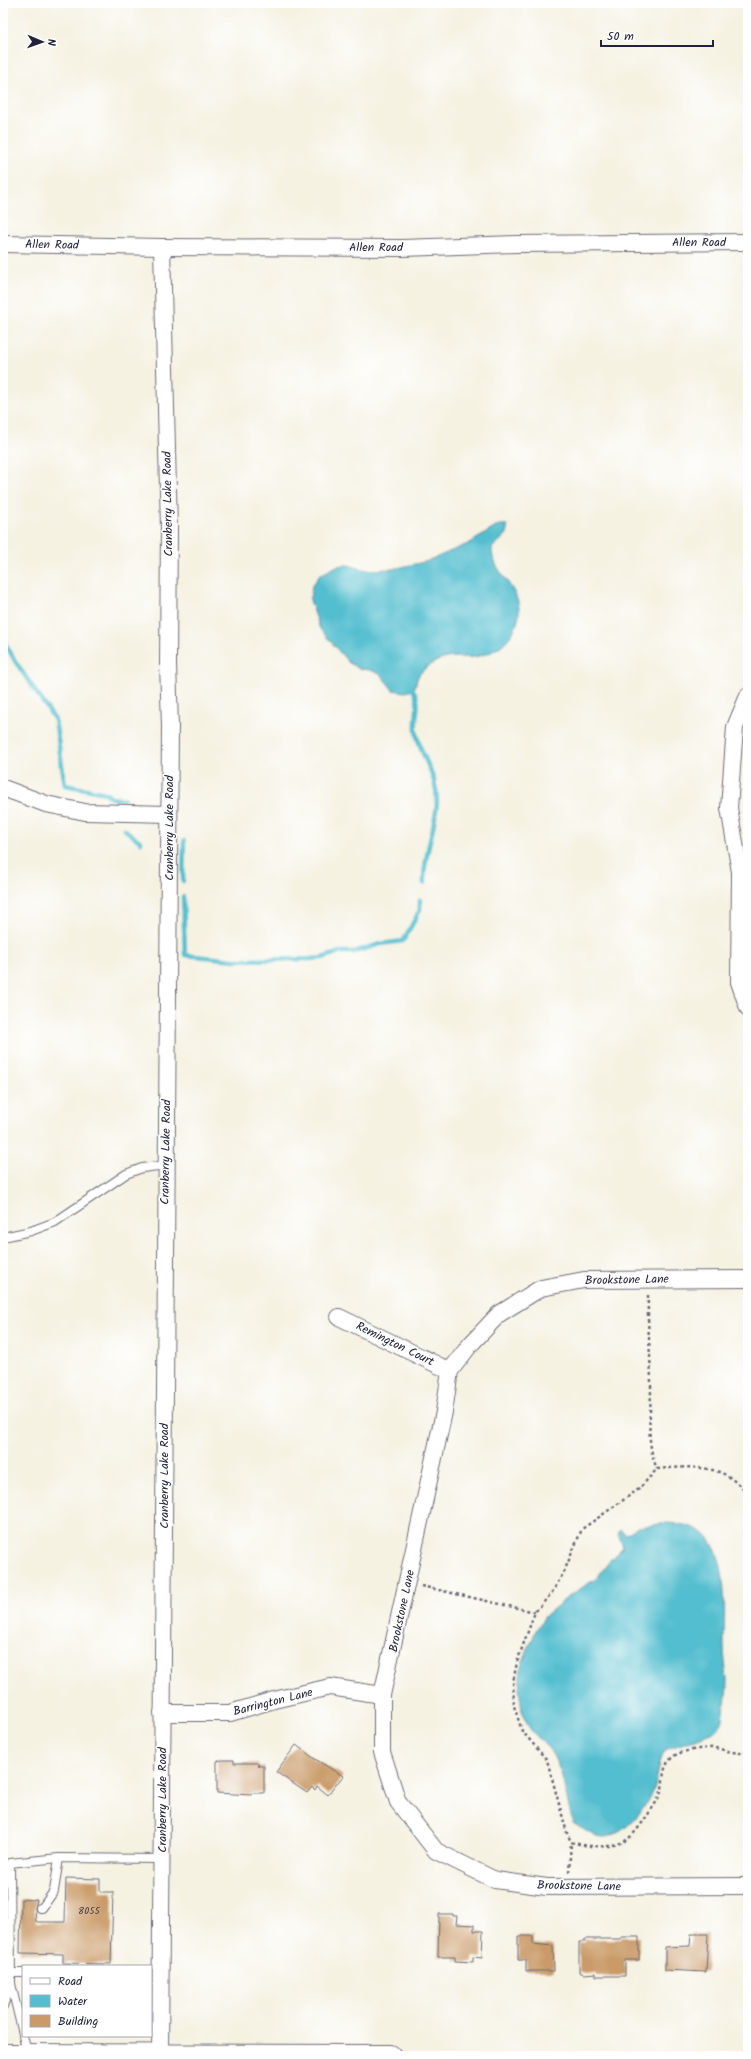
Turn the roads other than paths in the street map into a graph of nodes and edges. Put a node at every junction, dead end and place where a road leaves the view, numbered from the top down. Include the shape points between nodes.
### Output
1 (748, 242) edge
2 (3, 244) edge
3 (162, 247) junction
4 (748, 696) edge
5 (3, 788) edge
6 (169, 814) junction
7 (748, 1008) edge
8 (166, 1165) junction
9 (3, 1237) edge
10 (748, 1279) edge
11 (339, 1317) dead end
12 (450, 1371) junction
13 (382, 1695) junction
14 (162, 1713) junction
15 (59, 1858) junction
16 (162, 1859) junction
17 (6, 1863) edge
18 (748, 1886) edge
19 (10, 1908) junction
20 (20, 1908) dead end
21 (40, 1908) dead end
22 (7, 1930) edge
23 (11, 1973) junction
24 (22, 1973) edge
25 (11, 1984) junction
26 (3, 2006) edge
27 (22, 2029) edge
28 (26, 2045) edge
29 (3, 2055) edge
30 (67, 2056) edge
31 (160, 2056) edge
32 (390, 2056) edge

1 - 3 street, Allen Road via 517,244 403,248
2 - 3 street, Allen Road
3 - 6 street, Cranberry Lake Road via 169,529
4 - 7 street via 736,727 729,808 740,872 739,982
5 - 6 street via 46,804 85,812
6 - 8 street, Cranberry Lake Road
8 - 9 lane via 142,1168 126,1174 55,1222
8 - 14 street, Cranberry Lake Road
10 - 12 street, Brookstone Lane via 584,1280 541,1288 499,1314
11 - 12 street, Remington Court
12 - 13 street, Brookstone Lane via 444,1412
13 - 14 street, Barrington Lane via 330,1688 230,1713
13 - 18 street, Brookstone Lane via 382,1752 398,1802 436,1851 495,1880 547,1887
14 - 16 street, Cranberry Lake Road
15 - 16 lane
15 - 17 lane
15 - 21 lane via 54,1891
16 - 31 street, Cranberry Lake Road
17 - 19 lane
19 - 20 lane
19 - 22 lane
22 - 23 lane
23 - 24 lane
23 - 25 lane
25 - 26 lane
25 - 27 lane
28 - 29 main road
28 - 30 main road
30 - 31 main road
31 - 32 main road

